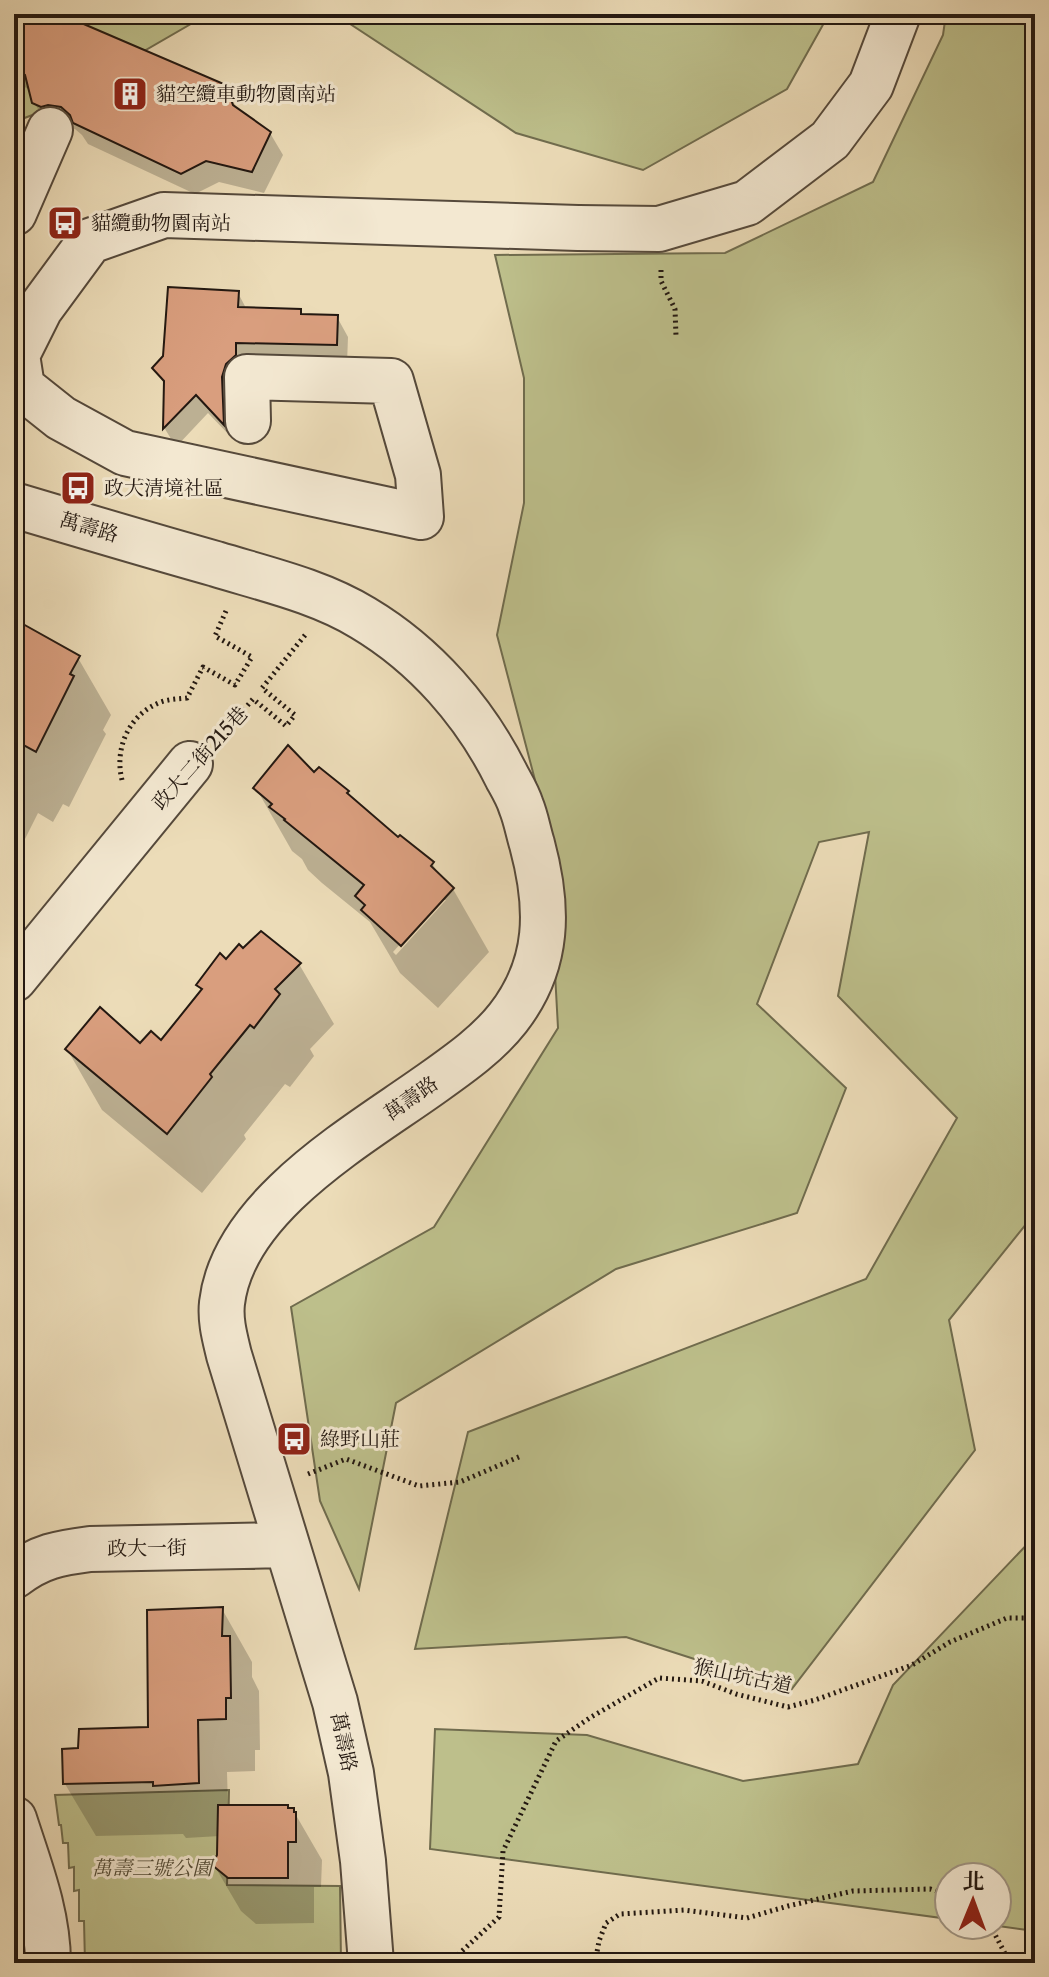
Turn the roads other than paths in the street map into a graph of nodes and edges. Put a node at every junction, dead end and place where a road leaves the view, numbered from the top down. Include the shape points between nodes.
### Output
1 (898, 14) edge
2 (50, 130) dead end
3 (14, 213) edge
4 (16, 354) edge
5 (248, 421) dead end
6 (14, 505) edge
7 (190, 764) road end
8 (14, 979) edge
9 (287, 1545) junction
10 (14, 1576) edge
11 (14, 1819) edge
12 (48, 1963) edge
13 (371, 1963) edge

1 - 4 street via 871,85 830,140 747,203 659,229 164,215 90,241 40,309
2 - 3 street
4 - 5 street via 22,387 61,418 125,453 421,517 418,475 391,381 247,377
6 - 9 street, 萬壽路 via 299,590 361,616 416,657 449,690 495,752 528,829 544,930 540,957 507,1019 452,1069 295,1184 262,1217 228,1276 223,1330
7 - 8 street, 政大二街215巷
9 - 10 street, 政大一街 via 62,1552 32,1562
9 - 13 street, 萬壽路 via 351,1773
11 - 12 street via 40,1898

